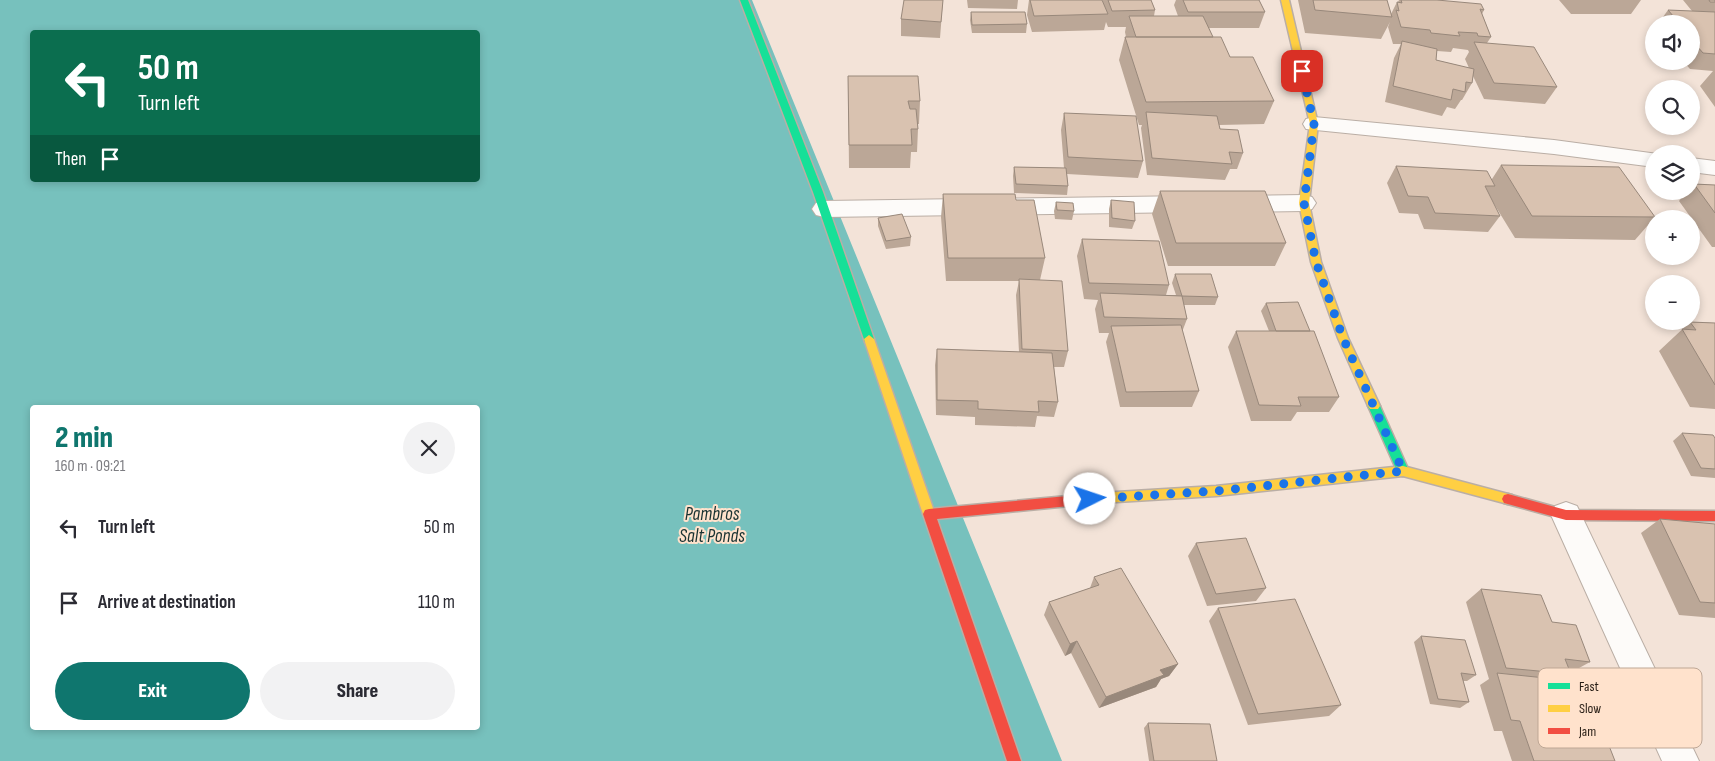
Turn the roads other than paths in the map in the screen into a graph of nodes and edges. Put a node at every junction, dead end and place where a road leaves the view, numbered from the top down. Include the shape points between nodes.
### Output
1 (744, 0) edge
2 (1285, 0) edge
3 (1314, 124) junction
4 (1645, 159) edge
5 (1700, 166) edge
6 (1715, 168) edge
7 (1304, 203) junction
8 (824, 209) junction
9 (1403, 471) junction
10 (929, 514) junction
11 (1566, 515) junction
12 (1715, 516) edge
13 (1638, 668) edge
14 (1675, 748) edge
15 (1014, 761) edge
16 (1681, 761) edge

1 - 8 street
2 - 3 street
3 - 4 street
3 - 7 street
5 - 6 street
7 - 8 street
7 - 9 street via 1316,262 1343,338
8 - 10 street
9 - 10 street via 1216,491
9 - 11 street
10 - 15 street
11 - 12 street
11 - 13 street
14 - 16 street

